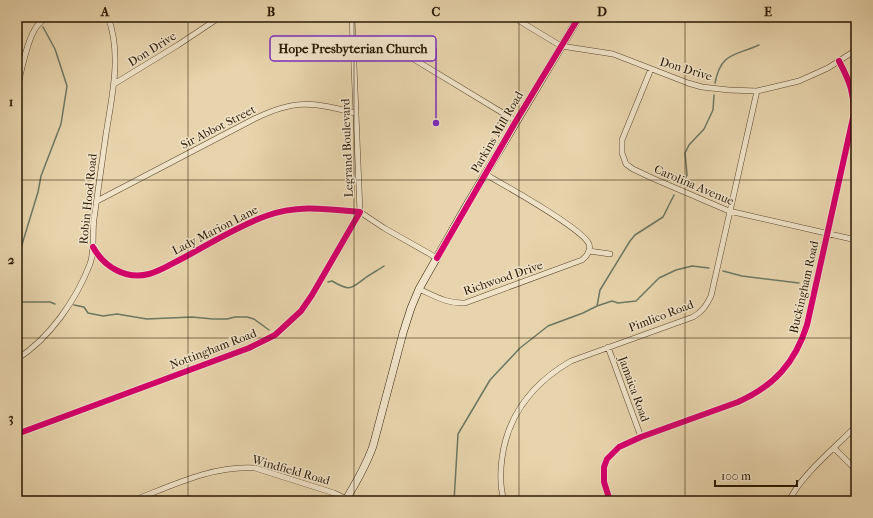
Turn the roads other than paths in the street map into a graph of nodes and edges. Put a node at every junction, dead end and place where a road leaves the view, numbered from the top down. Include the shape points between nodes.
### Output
1 (46, 17) edge
2 (108, 17) edge
3 (220, 17) edge
4 (352, 17) edge
5 (513, 17) edge
6 (579, 17) edge
7 (211, 20) edge
8 (561, 46) junction
9 (354, 49) junction
10 (856, 50) edge
11 (839, 61) junction
12 (651, 69) junction
13 (114, 84) junction
14 (17, 90) edge
15 (757, 91) junction
16 (355, 113) junction
17 (516, 121) junction
18 (485, 174) junction
19 (97, 200) junction
20 (730, 211) junction
21 (360, 212) junction
22 (828, 233) junction
23 (856, 240) edge
24 (93, 247) junction
25 (589, 250) junction
26 (610, 254) dead end
27 (437, 258) junction
28 (420, 289) junction
29 (608, 347) junction
30 (17, 359) edge
31 (856, 426) edge
32 (17, 434) edge
33 (641, 437) junction
34 (834, 448) junction
35 (856, 470) edge
36 (347, 500) edge
37 (132, 501) edge
38 (504, 501) edge
39 (610, 501) edge
40 (788, 501) edge

1 - 14 street via 33,33
2 - 13 street, Robin Hood Road via 115,44
3 - 7 street, Don Drive
4 - 9 street, Legrand Boulevard
5 - 8 street, Don Drive
6 - 8 street, Parkins Mill Road
7 - 13 street, Don Drive via 178,45
8 - 12 street, Don Drive via 613,54
8 - 17 street, Parkins Mill Road
9 - 16 street, Legrand Boulevard
9 - 17 street via 402,52
10 - 11 street, Don Drive
11 - 15 street, Don Drive via 813,75
11 - 22 street, Buckingham Road via 852,90 854,106
12 - 15 street, Don Drive via 702,87
12 - 20 street, Carolina Avenue via 622,140 623,159 633,169
13 - 19 street, Robin Hood Road
15 - 20 street, Pimlico Road
16 - 19 street, Sir Abbot Street via 326,105 311,104 279,108
16 - 21 street, Legrand Boulevard
17 - 18 street, Parkins Mill Road
18 - 25 street via 566,223 584,237
18 - 27 street, Parkins Mill Road
19 - 24 street, Robin Hood Road
20 - 22 street, Carolina Avenue
20 - 29 street, Pimlico Road via 711,296 703,310 693,317
21 - 24 street, Lady Marion Lane via 312,208 285,210 248,224 148,275 120,272 103,261
21 - 27 street, Legrand Boulevard
21 - 32 street, Nottingham Road via 301,311 275,335 249,348
22 - 23 street, Carolina Avenue
22 - 33 street, Buckingham Road via 803,339 787,367 778,377 759,392 738,402
24 - 30 street, Robin Hood Road via 86,272 53,328
25 - 26 street
25 - 28 street, Richwood Drive via 582,260 465,303 447,302
27 - 28 street, Parkins Mill Road
28 - 36 street, Parkins Mill Road via 403,333 373,446
29 - 33 street, Jamaica Road
29 - 38 street, Pimlico Road via 571,361 554,371 518,410 509,428 502,454 500,476
31 - 34 street
33 - 39 street, Buckingham Road via 619,447 604,467 604,482
34 - 35 street
34 - 40 street via 805,477
36 - 37 street, Windfield Road via 247,467 212,472

